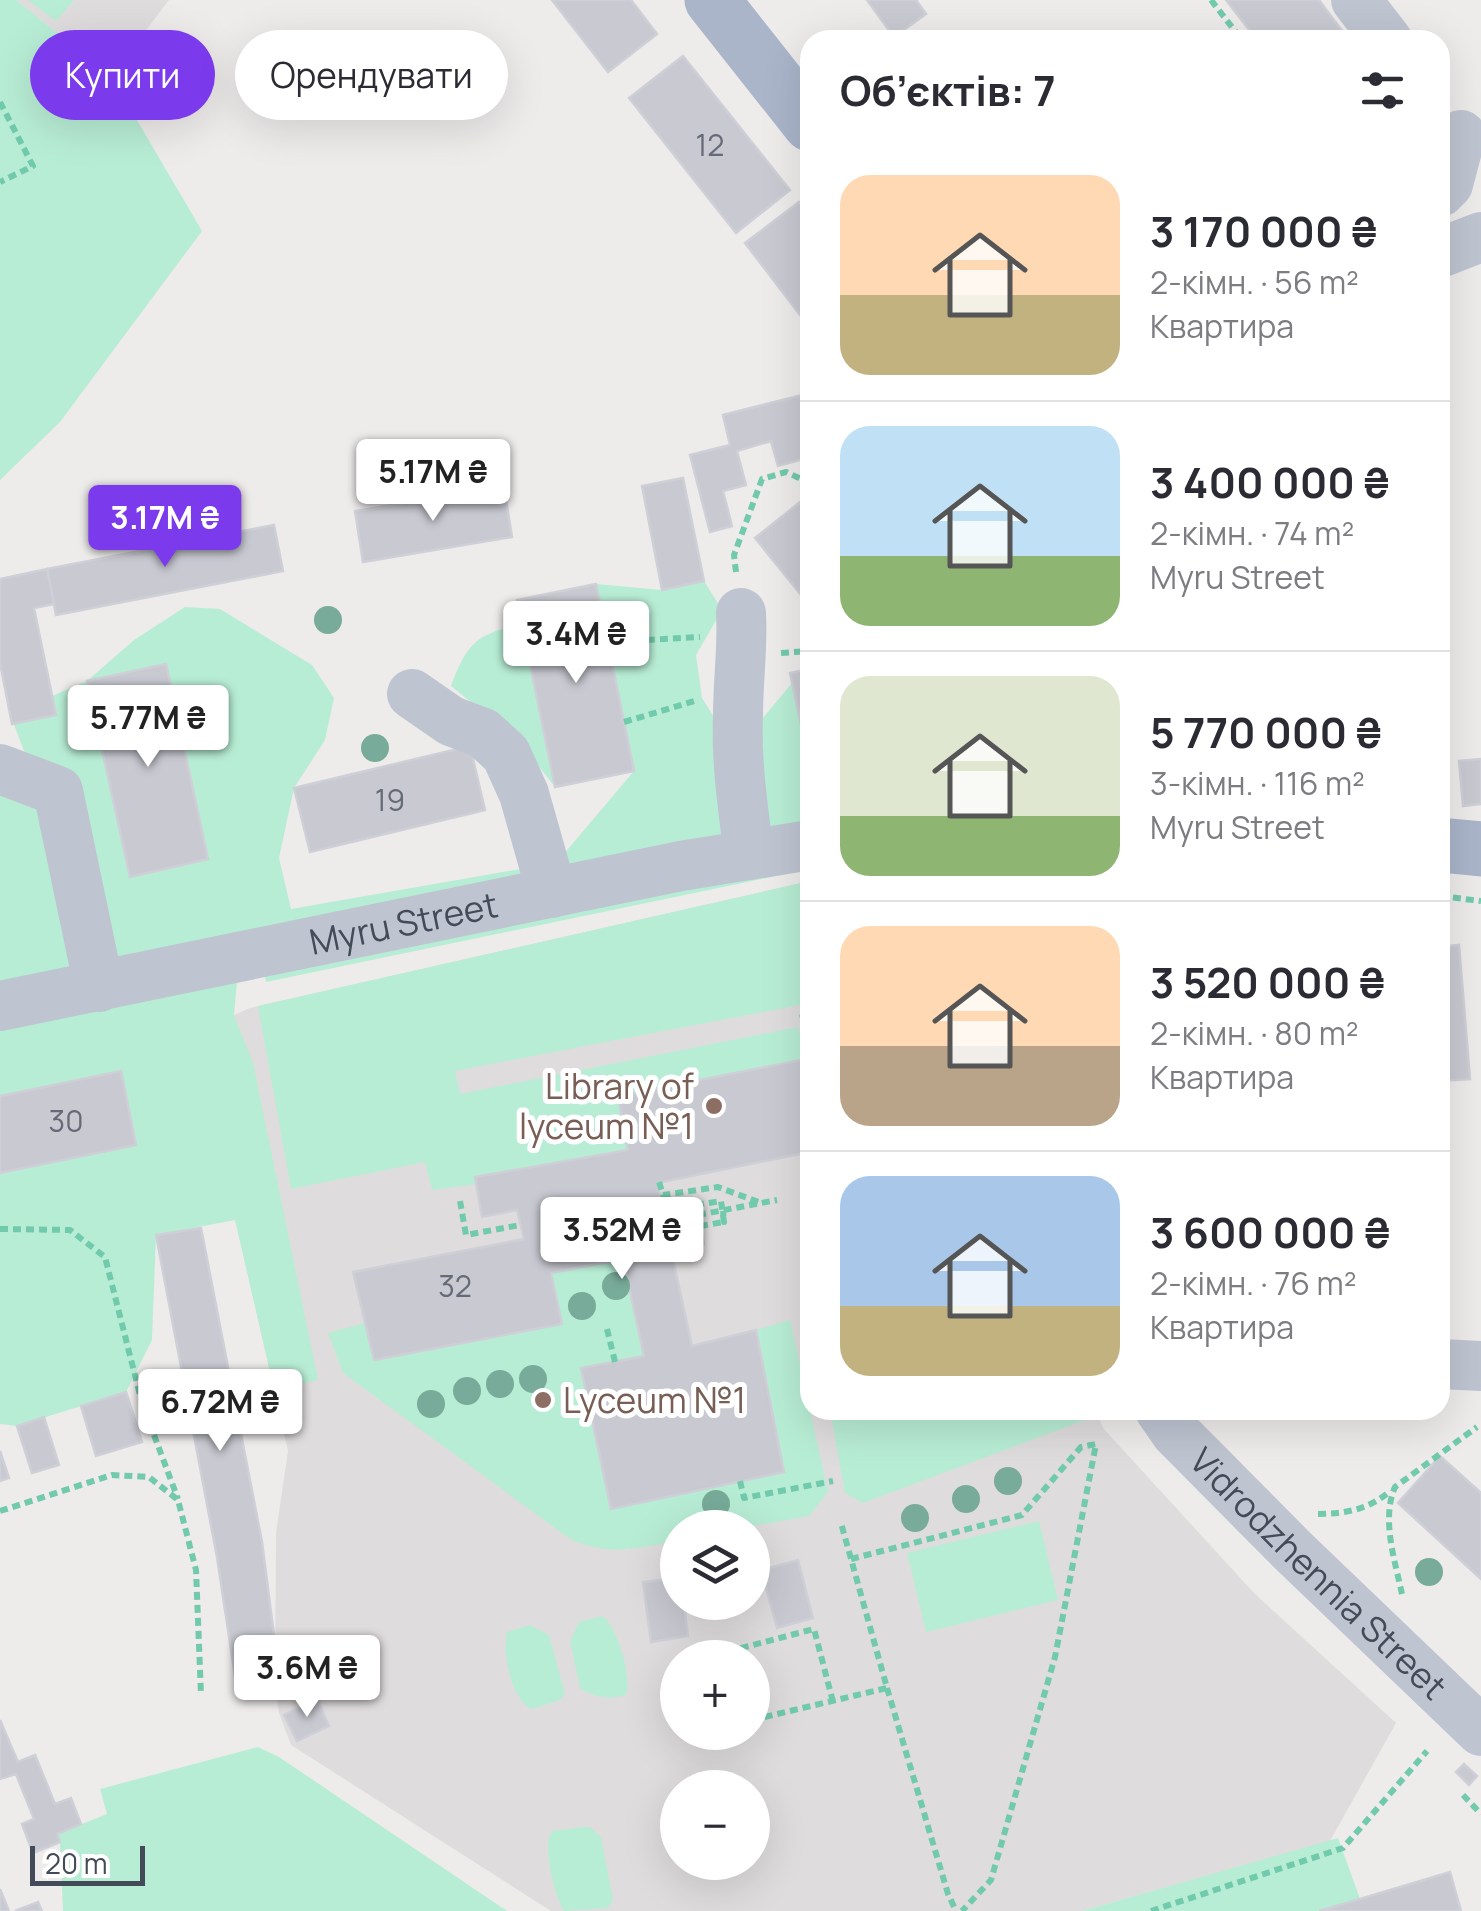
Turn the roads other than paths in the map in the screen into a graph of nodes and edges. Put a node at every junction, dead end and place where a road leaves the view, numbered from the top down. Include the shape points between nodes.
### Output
1 (712, 0) edge
2 (1356, 0) edge
3 (1379, 30) edge
4 (800, 111) edge
5 (1461, 132) edge
6 (1450, 176) edge
7 (1481, 237) edge
8 (1450, 249) edge
9 (724, 625) road end
10 (412, 694) dead end
11 (0, 768) edge
12 (800, 846) edge
13 (1450, 846) edge
14 (1481, 849) edge
15 (748, 855) junction
16 (552, 893) junction
17 (98, 987) junction
18 (0, 1006) edge
19 (1450, 1364) edge
20 (1481, 1366) edge
21 (1167, 1420) edge
22 (1481, 1730) edge

1 - 4 main road
2 - 3 street
5 - 6 street
7 - 8 street
9 - 15 street via 744,656 738,758
10 - 16 street via 484,733 506,754
11 - 17 street via 58,791
12 - 15 street, Myru Street
13 - 14 main road
15 - 16 street, Myru Street
16 - 17 street, Myru Street
17 - 18 street, Myru Street
19 - 20 street
21 - 22 street, Vidrodzhennia Street

